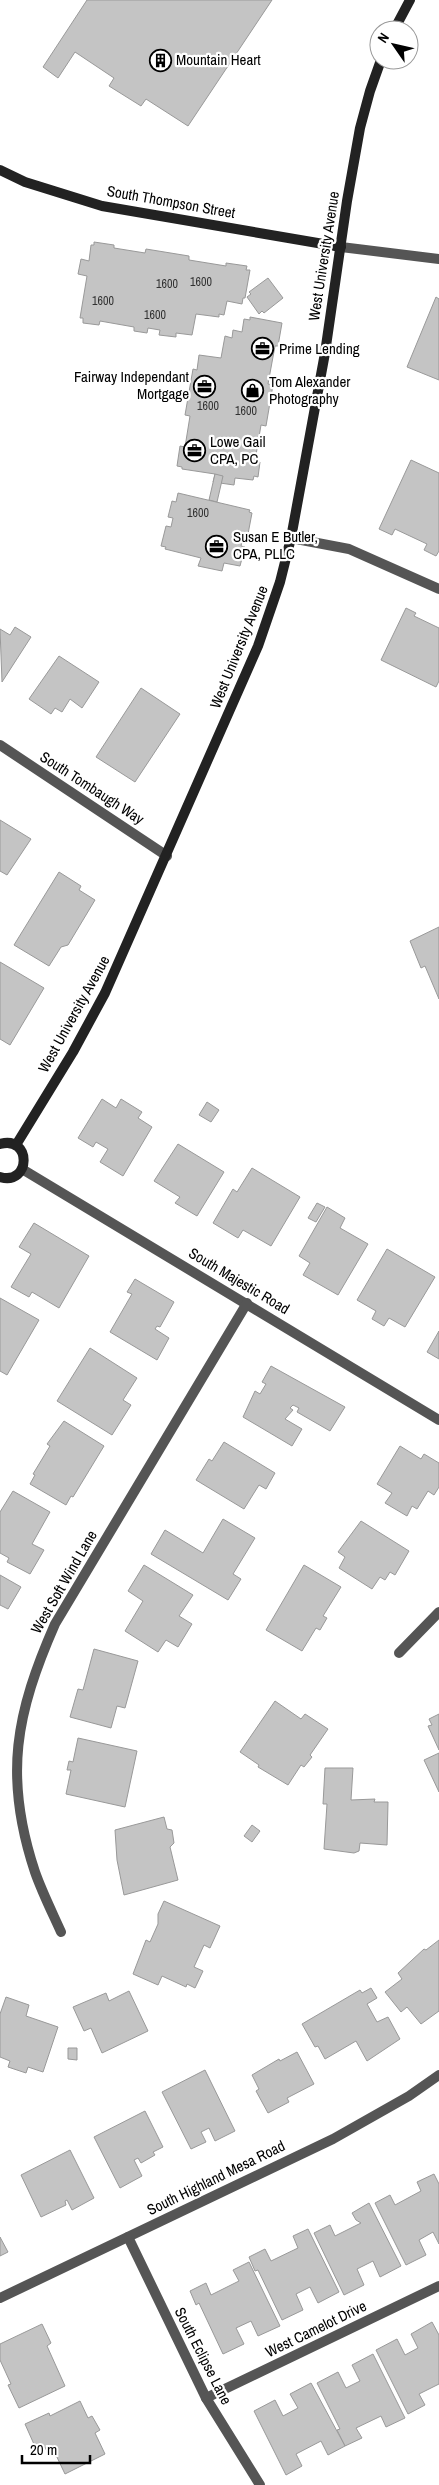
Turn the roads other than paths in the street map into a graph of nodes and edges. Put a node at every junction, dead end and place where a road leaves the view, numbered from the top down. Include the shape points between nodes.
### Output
1 (410, 0) edge
2 (399, 20) edge
3 (378, 70) edge
4 (0, 170) edge
5 (341, 247) junction
6 (439, 259) edge
7 (291, 538) junction
8 (439, 589) edge
9 (0, 745) edge
10 (167, 856) junction
11 (0, 1144) edge
12 (16, 1145) junction
13 (22, 1169) junction
14 (0, 1177) edge
15 (247, 1304) junction
16 (439, 1420) edge
17 (439, 1612) edge
18 (399, 1652) dead end
19 (61, 1932) dead end
20 (439, 2075) edge
21 (128, 2237) junction
22 (439, 2286) edge
23 (0, 2298) edge
24 (206, 2398) junction
25 (260, 2485) edge

1 - 2 street
3 - 5 street, West University Avenue via 360,128
4 - 5 street, South Thompson Street via 25,182 102,206
5 - 6 street
5 - 7 street, West University Avenue
7 - 8 street via 349,549
7 - 10 street, West University Avenue via 258,646
9 - 10 street, South Tombaugh Way
10 - 12 street, West University Avenue via 105,993
11 - 12 street
12 - 13 street via 24,1155
13 - 14 street via 12,1177
13 - 15 street, South Majestic Road
15 - 16 street, South Majestic Road
15 - 19 street, West Soft Wind Lane via 55,1624 25,1702 15,1773 20,1816 35,1873
17 - 18 street
20 - 21 street, South Highland Mesa Road via 333,2139
21 - 23 street, South Highland Mesa Road
21 - 24 street, South Eclipse Lane
22 - 24 street, West Camelot Drive
24 - 25 street, South Eclipse Lane

